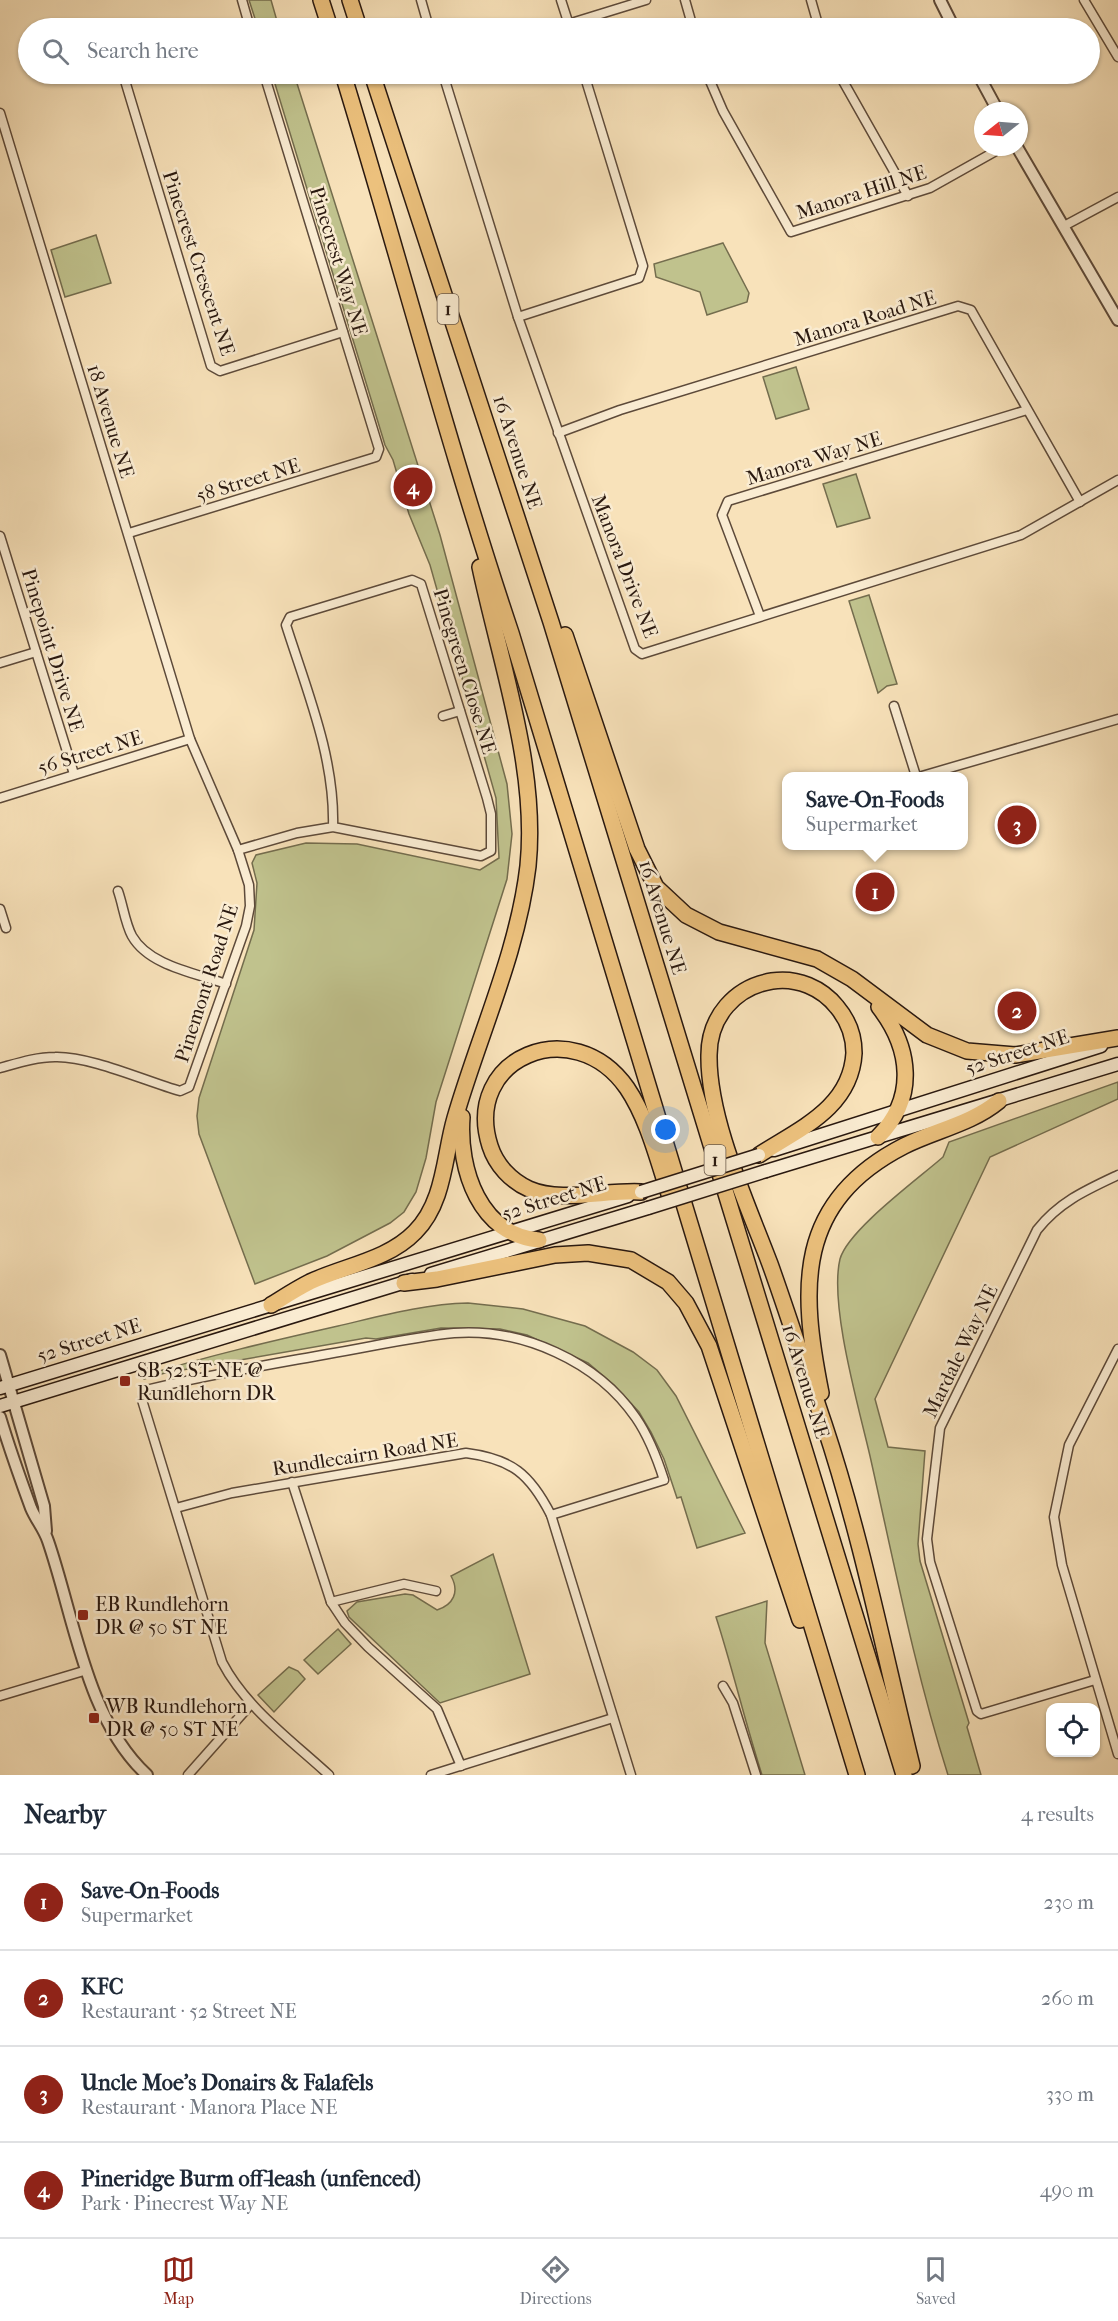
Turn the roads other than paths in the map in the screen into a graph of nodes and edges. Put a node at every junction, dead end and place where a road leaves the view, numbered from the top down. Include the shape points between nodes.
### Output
1 (242, 0) edge
2 (321, 0) edge
3 (350, 0) edge
4 (420, 0) edge
5 (561, 0) edge
6 (646, 0) edge
7 (685, 0) edge
8 (811, 0) edge
9 (940, 0) edge
10 (1084, 0) edge
11 (246, 18) edge
12 (327, 18) edge
13 (356, 18) edge
14 (426, 18) edge
15 (567, 18) edge
16 (593, 18) edge
17 (690, 18) edge
18 (816, 18) edge
19 (949, 18) edge
20 (1095, 18) edge
21 (1100, 27) edge
22 (1118, 57) edge
23 (126, 84) edge
24 (267, 84) edge
25 (346, 84) edge
26 (375, 84) edge
27 (446, 84) edge
28 (587, 84) edge
29 (711, 84) edge
30 (844, 84) edge
31 (983, 84) edge
32 (993, 102) edge
33 (0, 113) edge
34 (987, 156) edge
35 (1022, 156) edge
36 (908, 195) junction
37 (1118, 197) edge
38 (1064, 226) junction
39 (518, 317) junction
40 (1118, 321) edge
41 (343, 332) junction
42 (1027, 410) junction
43 (558, 433) junction
44 (376, 457) joint
45 (1118, 480) edge
46 (1080, 502) junction
47 (474, 523) junction
48 (129, 534) junction
49 (0, 536) edge
50 (526, 544) junction
51 (760, 616) junction
52 (36, 652) junction
53 (0, 663) edge
54 (894, 706) dead end
55 (460, 711) junction
56 (442, 716) dead end
57 (1118, 718) edge
58 (190, 739) junction
59 (914, 772) edge
60 (939, 772) edge
61 (74, 774) junction
62 (0, 798) edge
63 (333, 827) junction
64 (238, 850) junction
65 (118, 891) dead end
66 (0, 909) edge
67 (6, 928) dead end
68 (226, 984) junction
69 (864, 988) junction
70 (1118, 1039) edge
71 (1118, 1064) edge
72 (0, 1068) edge
73 (465, 1087) junction
74 (999, 1101) junction
75 (898, 1111) junction
76 (878, 1137) junction
77 (759, 1155) junction
78 (1118, 1175) edge
79 (641, 1192) junction
80 (510, 1232) junction
81 (539, 1240) junction
82 (404, 1282) junction
83 (271, 1305) junction
84 (1118, 1349) edge
85 (0, 1355) edge
86 (4, 1386) edge
87 (740, 1389) junction
88 (15, 1402) junction
89 (0, 1407) edge
90 (0, 1417) edge
91 (824, 1423) junction
92 (292, 1482) junction
93 (176, 1508) junction
94 (551, 1515) junction
95 (46, 1538) junction
96 (436, 1591) dead end
97 (331, 1602) junction
98 (87, 1670) junction
99 (1095, 1680) junction
100 (723, 1686) dead end
101 (0, 1696) edge
102 (251, 1704) junction
103 (613, 1718) junction
104 (847, 1744) junction
105 (1118, 1754) edge
106 (461, 1766) junction
107 (147, 1775) edge
108 (188, 1775) edge
109 (329, 1775) edge
110 (431, 1775) edge
111 (631, 1775) edge
112 (756, 1775) edge
113 (857, 1775) edge
114 (904, 1775) edge
115 (914, 1775) edge

1 - 11 street
2 - 12 highway
3 - 13 highway
4 - 14 street
5 - 15 street
6 - 16 street
7 - 17 street
8 - 18 street
9 - 19 street
10 - 20 street
21 - 22 street
23 - 41 street, Pinecrest Crescent NE via 211,366 220,371
24 - 41 street, Pinecrest Way NE
25 - 47 highway, 1
26 - 50 highway, 16 Avenue NE / 1
27 - 39 street, Manora Drive NE
28 - 39 street via 643,266 639,278
29 - 36 street, Manora Hill NE via 791,232
30 - 36 street
31 - 32 street
33 - 48 street, 18 Avenue NE
34 - 36 street, Manora Hill NE via 930,188
35 - 38 street
37 - 38 street
38 - 40 street
39 - 43 street, Manora Drive NE
41 - 44 street, Pinecrest Way NE via 379,449
42 - 43 street, Manora Road NE via 971,310 958,306 620,410
42 - 46 street, Manora Road NE
42 - 51 street, Manora Way NE via 728,501 722,515
43 - 51 street, Manora Drive NE via 635,649 642,654
44 - 48 street, 58 Street NE
45 - 46 street, Manora Drive NE
46 - 51 street, Manora Drive NE via 1021,536
47 - 73 highway via 478,559 522,755 529,830 527,873 515,929
47 - 87 highway, 1 via 511,633
48 - 58 street, 18 Avenue NE
49 - 52 street, Pinepoint Drive NE
50 - 69 highway via 549,587 637,849 656,887 696,922 732,937 818,959
50 - 114 highway, 16 Avenue NE / 1
52 - 53 street
52 - 61 street, Pinepoint Drive NE
54 - 59 street
55 - 56 street
55 - 63 street, Pinegreen Close NE via 491,814 490,851 481,856
55 - 63 street, Pinegreen Close NE via 418,581 290,617 286,625 329,765
57 - 60 street
58 - 61 street, 56 Street NE
58 - 64 street, Pinemont Road NE
61 - 62 street, 56 Street NE
63 - 64 street, Pinegreen Close NE via 297,832
64 - 68 street, Pinemont Road NE via 249,885 250,906
65 - 68 street via 132,935 144,951 168,964
66 - 67 street
68 - 72 street, Pinemont Road NE via 189,1087 180,1091 75,1058 54,1056
69 - 70 highway via 927,1035 967,1051 1015,1055
69 - 75 highway via 890,1022 900,1048 905,1090
70 - 75 main road, 52 Street NE
71 - 74 main road, 52 Street NE
73 - 80 highway via 461,1138 470,1181 486,1212
73 - 83 highway via 436,1199 416,1231 393,1249 310,1282
74 - 76 main road, 52 Street NE
74 - 91 highway via 982,1115 915,1140 872,1165 846,1190 829,1214 813,1253 807,1292
75 - 76 highway
75 - 77 main road, 52 Street NE
76 - 81 main road, 52 Street NE, bridge
77 - 79 main road, 52 Street NE, bridge
77 - 91 highway via 828,1109 843,1089 853,1062 852,1034 838,1008 820,991 783,980 745,990 718,1016 709,1052 711,1080 725,1138
78 - 99 street, Mardale Way NE via 1077,1194 1051,1212 1037,1230 940,1428 927,1539 930,1562 977,1711 981,1714
79 - 80 main road, 52 Street NE
79 - 87 highway via 551,1195 516,1181 498,1163 487,1138 487,1108 498,1079 524,1056 561,1048 599,1060 626,1086 640,1112
80 - 81 highway via 523,1239
80 - 83 main road, 52 Street NE
81 - 82 main road, 52 Street NE
82 - 88 main road, 52 Street NE
82 - 104 highway via 437,1280 555,1255 588,1253 638,1263 679,1292 697,1321 717,1368 830,1711
83 - 86 main road, 52 Street NE
84 - 99 street via 1069,1444 1054,1517 1062,1565
85 - 86 street
86 - 88 street
87 - 104 highway, 1
88 - 89 main road, 52 Street NE
88 - 95 street via 44,1506
90 - 95 street via 32,1511
91 - 115 highway
92 - 93 street, Rundlecairn Road NE
92 - 94 street, Rundlecairn Road NE via 466,1453 493,1457 512,1467 537,1488
92 - 97 street
93 - 94 street via 142,1400 146,1390 198,1377 456,1333 500,1335 537,1344 575,1362 636,1417 655,1452 664,1480
93 - 102 street via 222,1662
94 - 103 street, Rundlecairn Road NE
95 - 98 street
96 - 97 street via 404,1584
97 - 106 street via 368,1647 437,1709
98 - 101 street
98 - 107 street via 105,1719 121,1746
99 - 105 street
100 - 112 street via 733,1703
102 - 108 street
102 - 109 street
103 - 106 street
103 - 111 street, Rundlecairn Road NE
104 - 113 highway, 1
106 - 110 street

